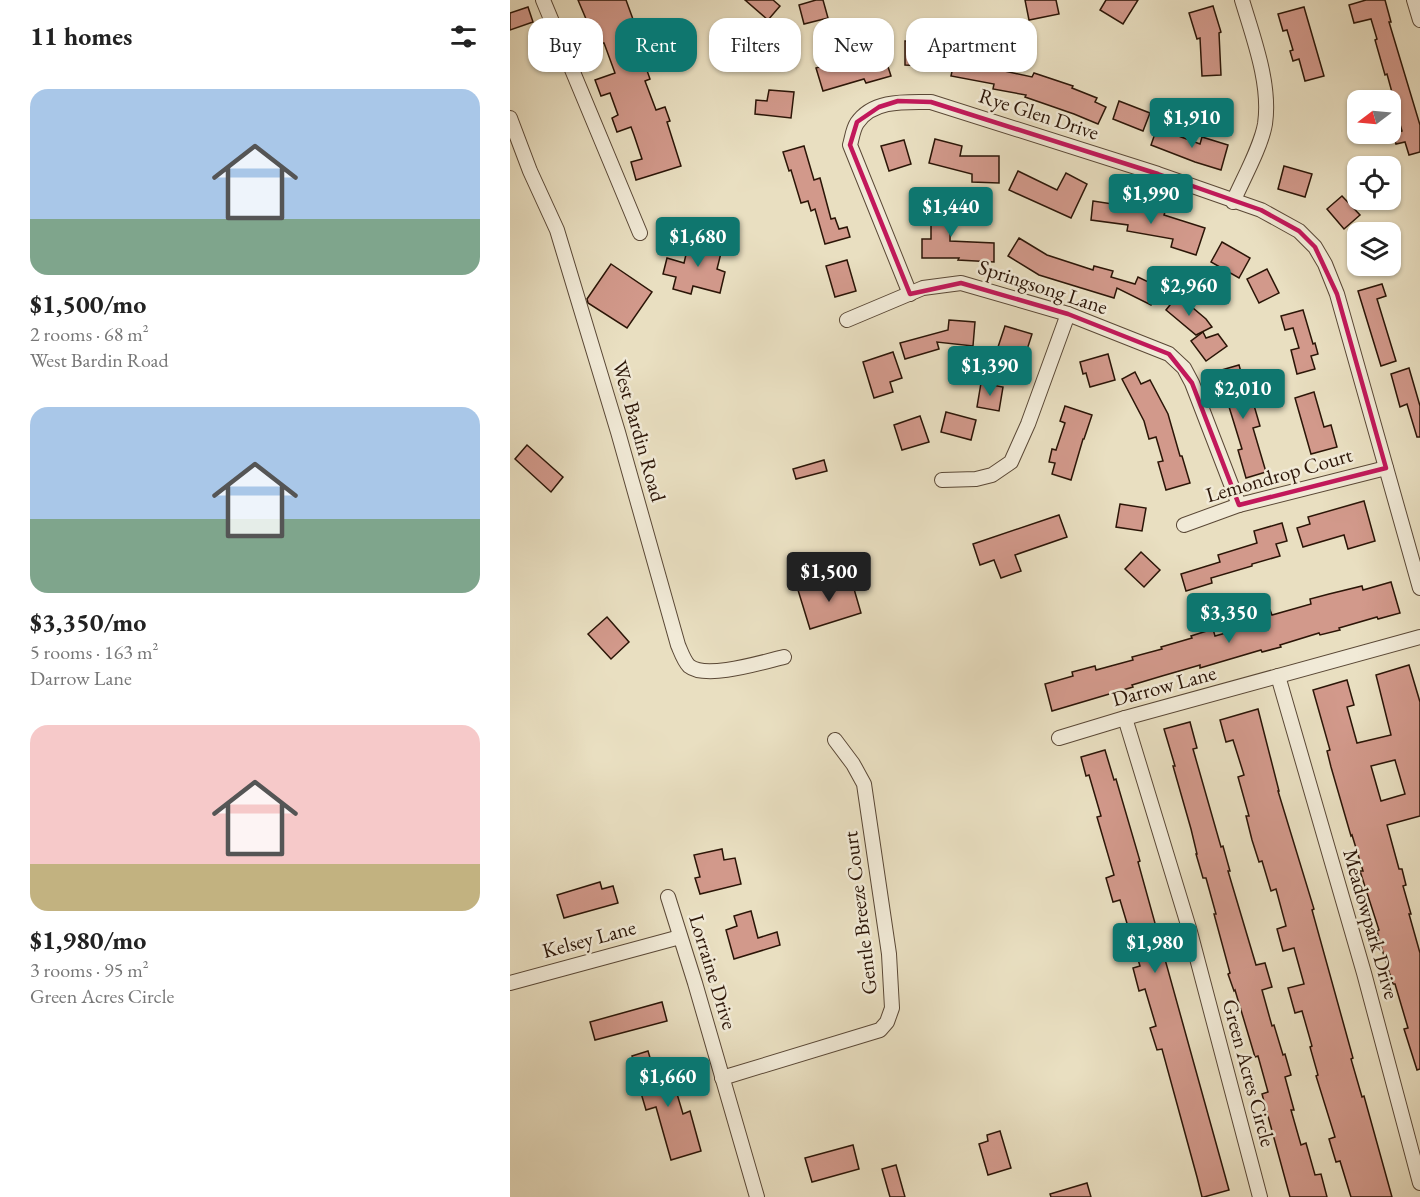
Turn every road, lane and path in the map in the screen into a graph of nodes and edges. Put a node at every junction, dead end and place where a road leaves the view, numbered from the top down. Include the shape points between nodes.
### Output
1 (543, 0) edge
2 (1242, 0) edge
3 (1414, 0) edge
4 (1420, 20) edge
5 (510, 118) edge
6 (1233, 202) junction
7 (640, 233) dead end
8 (910, 294) junction
9 (1068, 314) junction
10 (847, 320) dead end
11 (1386, 468) junction
12 (942, 480) dead end
13 (1239, 505) junction
14 (1184, 525) dead end
15 (1420, 588) edge
16 (1420, 637) edge
17 (784, 657) dead end
18 (1278, 676) junction
19 (1125, 718) junction
20 (1059, 738) dead end
21 (835, 740) dead end
22 (668, 897) dead end
23 (680, 937) junction
24 (510, 983) edge
25 (722, 1078) junction
26 (1420, 1183) edge
27 (756, 1197) edge
28 (1260, 1197) edge

1 - 7 street
2 - 6 street via 1261,63 1266,104 1261,139
3 - 4 street
5 - 17 street, West Bardin Road via 557,230 686,662 701,671 720,671
6 - 8 street, Rye Glen Drive via 931,102 898,101 867,113 858,123 850,146
6 - 11 street, Rye Glen Drive via 1261,210 1299,231 1325,264
8 - 9 street, Springsong Lane via 923,288 962,283
8 - 10 street, Springsong Lane
9 - 12 street via 1011,462 992,475
9 - 13 street, Springsong Lane via 1168,354 1184,368
11 - 13 street, Lemondrop Court
11 - 15 street, Rye Glen Drive
13 - 14 street, Lemondrop Court
16 - 18 street, Darrow Lane
18 - 19 street, Darrow Lane
18 - 26 street, Meadowpark Drive
19 - 20 street, Darrow Lane
19 - 28 street, Green Acres Circle via 1190,928
21 - 25 street, Gentle Breeze Court via 864,784 889,954 892,1008 880,1030
22 - 23 street, Lorraine Drive
23 - 24 street, Kelsey Lane
23 - 25 street, Lorraine Drive
25 - 27 street, Lorraine Drive

